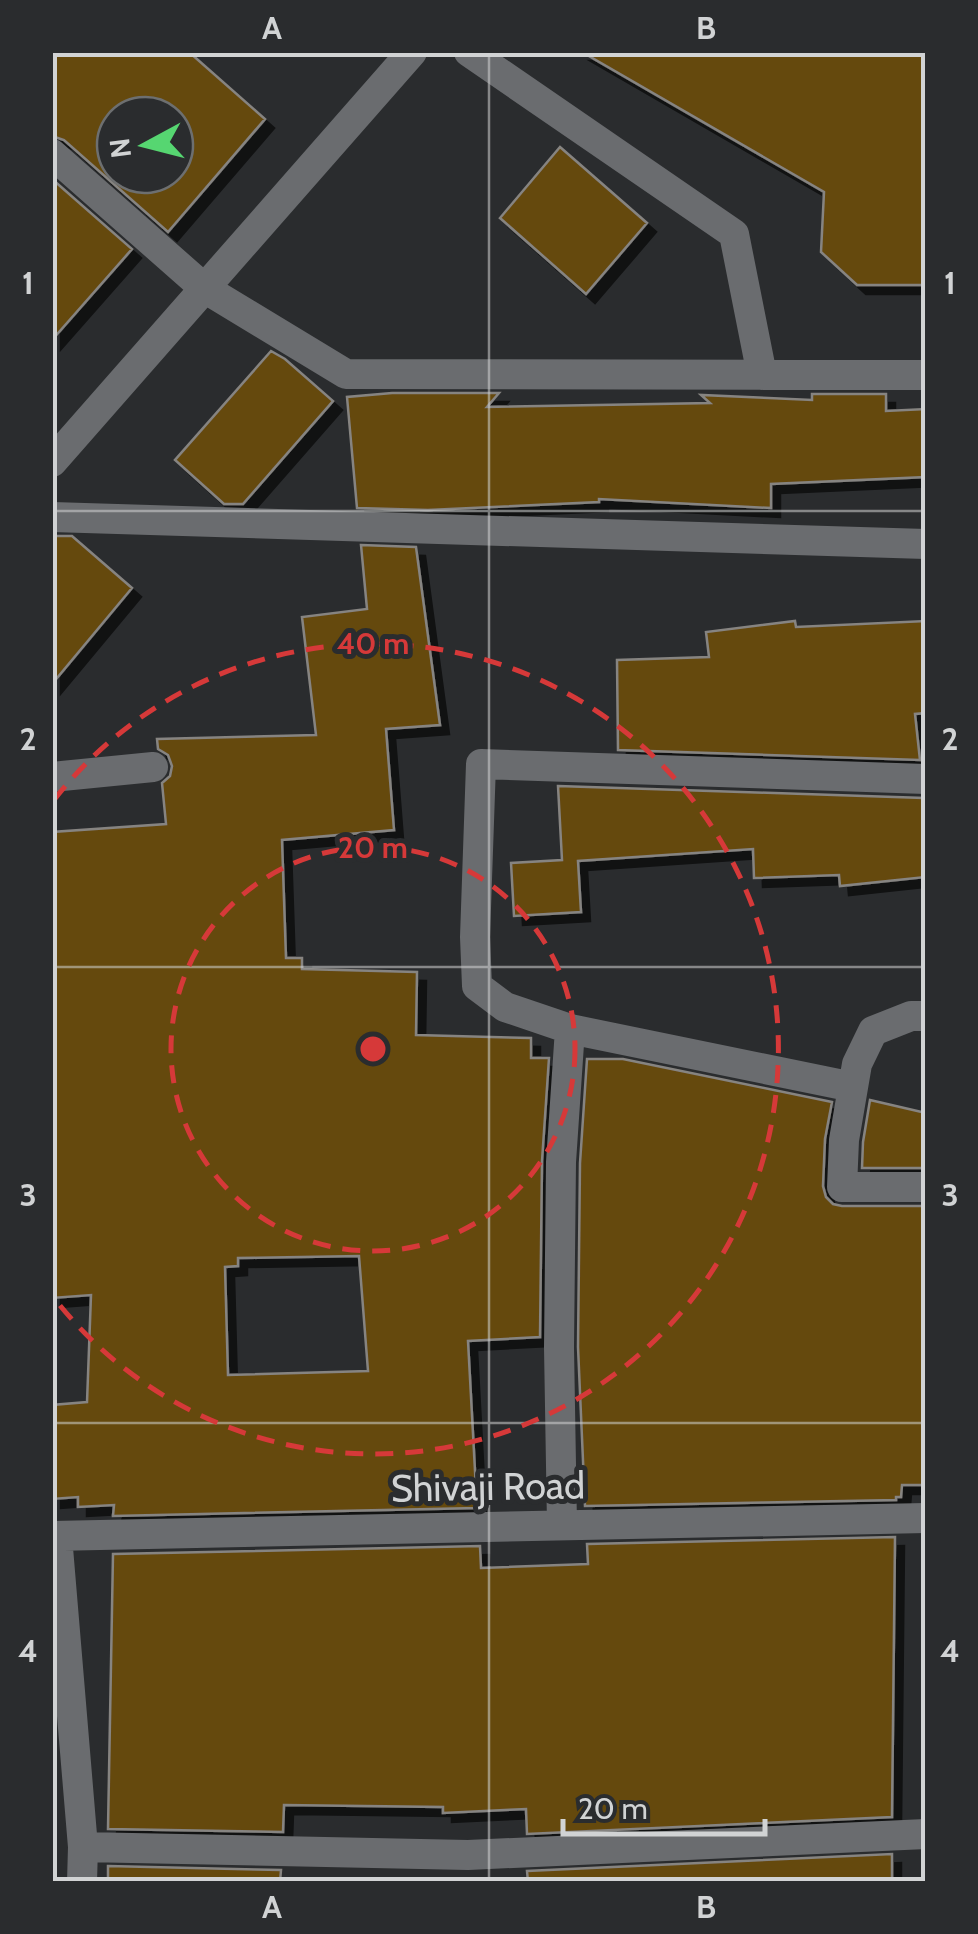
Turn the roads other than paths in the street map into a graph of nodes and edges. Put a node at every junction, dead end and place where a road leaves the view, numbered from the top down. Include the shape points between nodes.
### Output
1 (412, 52) edge
2 (469, 52) edge
3 (52, 154) edge
4 (204, 288) junction
5 (762, 375) junction
6 (926, 375) edge
7 (52, 462) edge
8 (52, 516) edge
9 (926, 544) edge
10 (153, 767) dead end
11 (52, 777) edge
12 (926, 780) edge
13 (926, 1016) edge
14 (570, 1029) junction
15 (853, 1087) junction
16 (926, 1187) edge
17 (926, 1518) edge
18 (562, 1525) junction
19 (55, 1536) edge
20 (926, 1834) edge
21 (83, 1847) junction
22 (82, 1882) edge

1 - 4 street
2 - 5 street via 734,234
3 - 4 street
4 - 5 street via 346,374
4 - 7 street
5 - 6 street
8 - 9 street
10 - 11 street
12 - 14 street via 481,764 476,986 505,1007
13 - 15 street via 874,1031
14 - 15 street
14 - 18 street via 561,1162
15 - 16 street via 842,1186
17 - 18 street, Shivaji Road
18 - 19 street, Shivaji Road
19 - 21 street
20 - 21 street via 468,1855
21 - 22 street

